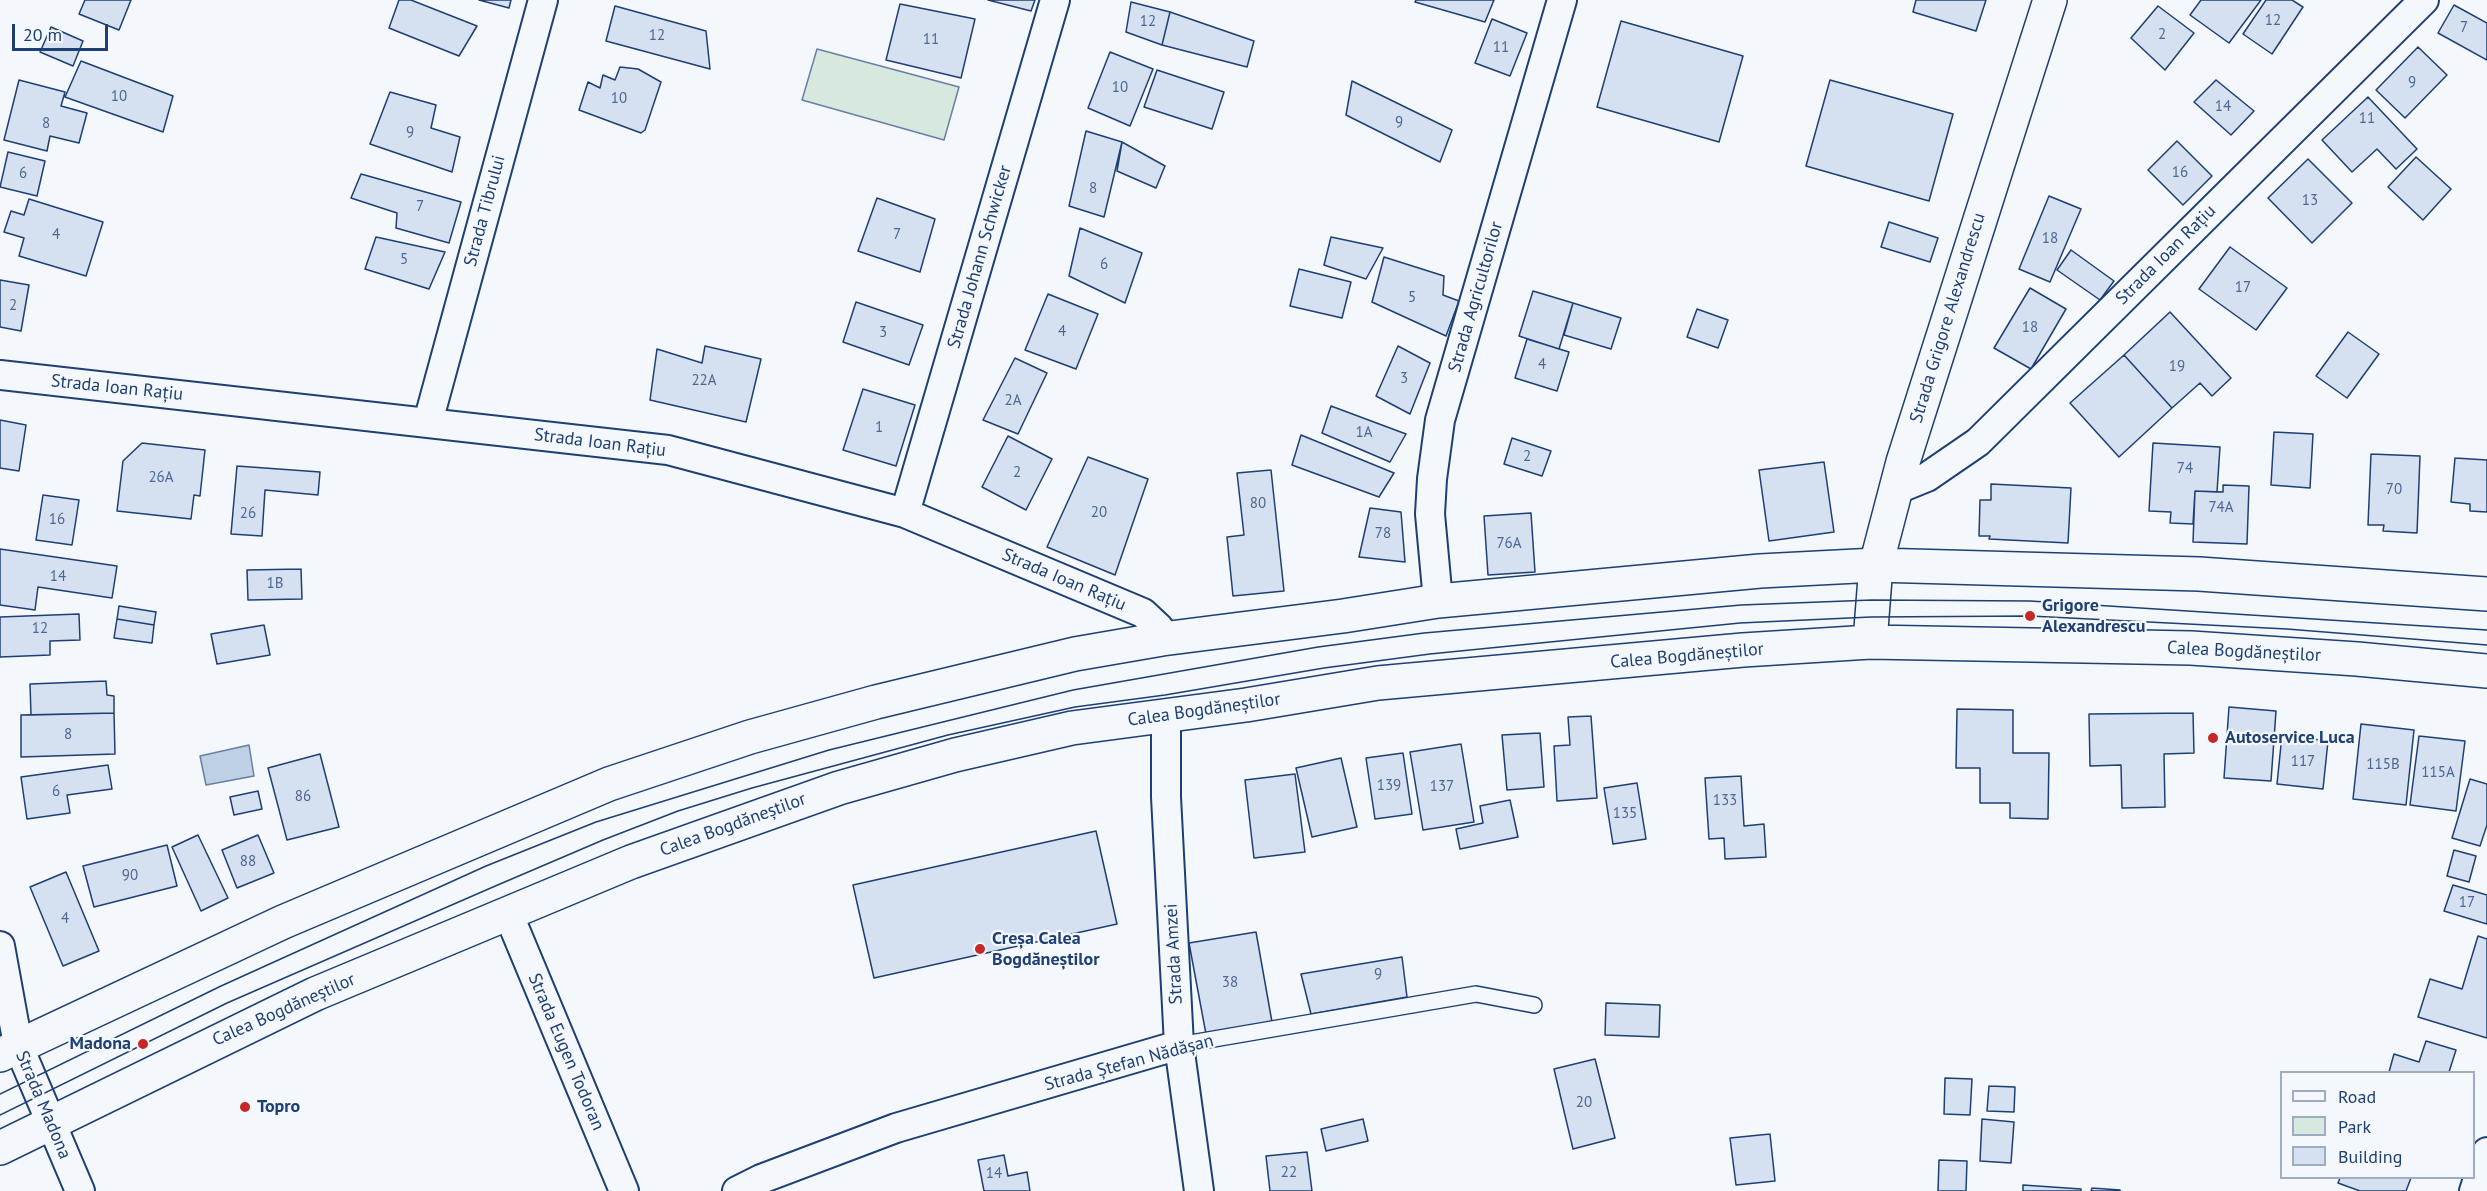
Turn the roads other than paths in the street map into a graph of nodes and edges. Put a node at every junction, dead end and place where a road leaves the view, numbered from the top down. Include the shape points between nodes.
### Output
1 (543, 0) edge
2 (1055, 0) edge
3 (1562, 0) edge
4 (2050, 0) edge
5 (2424, 0) edge
6 (0, 375) edge
7 (428, 422) junction
8 (1895, 490) junction
9 (905, 513) junction
10 (1876, 565) junction
11 (2487, 594) edge
12 (1438, 601) junction
13 (1162, 639) junction
14 (1870, 642) junction
15 (2487, 671) edge
16 (1166, 716) junction
17 (508, 913) junction
18 (0, 946) edge
19 (1534, 1005) dead end
20 (1179, 1046) junction
21 (9, 1050) edge
22 (50, 1123) junction
23 (0, 1148) edge
24 (2487, 1152) edge
25 (80, 1191) edge
26 (624, 1191) edge
27 (737, 1191) edge
28 (1199, 1191) edge
29 (2474, 1191) edge

1 - 7 street, Strada Tibrului
2 - 9 street, Strada Johann Schwicker
3 - 12 street, Strada Agricultorilor via 1440,420 1430,514
4 - 8 main road, Strada Grigore Alexandrescu
5 - 8 street, Strada Ioan Rațiu via 1978,442 1927,477
6 - 7 street, Strada Ioan Rațiu
7 - 9 street, Strada Ioan Rațiu via 668,450
8 - 10 main road, Strada Grigore Alexandrescu
9 - 13 street, Strada Ioan Rațiu via 1143,614 1159,628
10 - 11 main road via 2199,574
10 - 12 main road via 1760,571
10 - 14 main road, Strada Grigore Alexandrescu
12 - 13 main road
13 - 21 main road via 1075,654 876,702 750,737 609,784 283,922
14 - 15 main road, Calea Bogdăneștilor via 2191,648
14 - 16 main road, Calea Bogdăneștilor via 1378,683
16 - 17 main road, Calea Bogdăneștilor via 1072,728 955,755 839,788 631,862
16 - 20 street, Strada Amzei via 1166,797
17 - 22 main road, Calea Bogdăneștilor via 315,994
17 - 26 street, Strada Eugen Todoran
18 - 21 street, Strada Madona
19 - 20 lane, Strada Ștefan Nădășan via 1476,994
20 - 27 street, Strada Ștefan Nădășan via 896,1128
20 - 28 street, Strada Amzei
21 - 22 street, Strada Madona
22 - 23 main road, Calea Bogdăneștilor
22 - 25 street, Strada Madona
24 - 29 street

